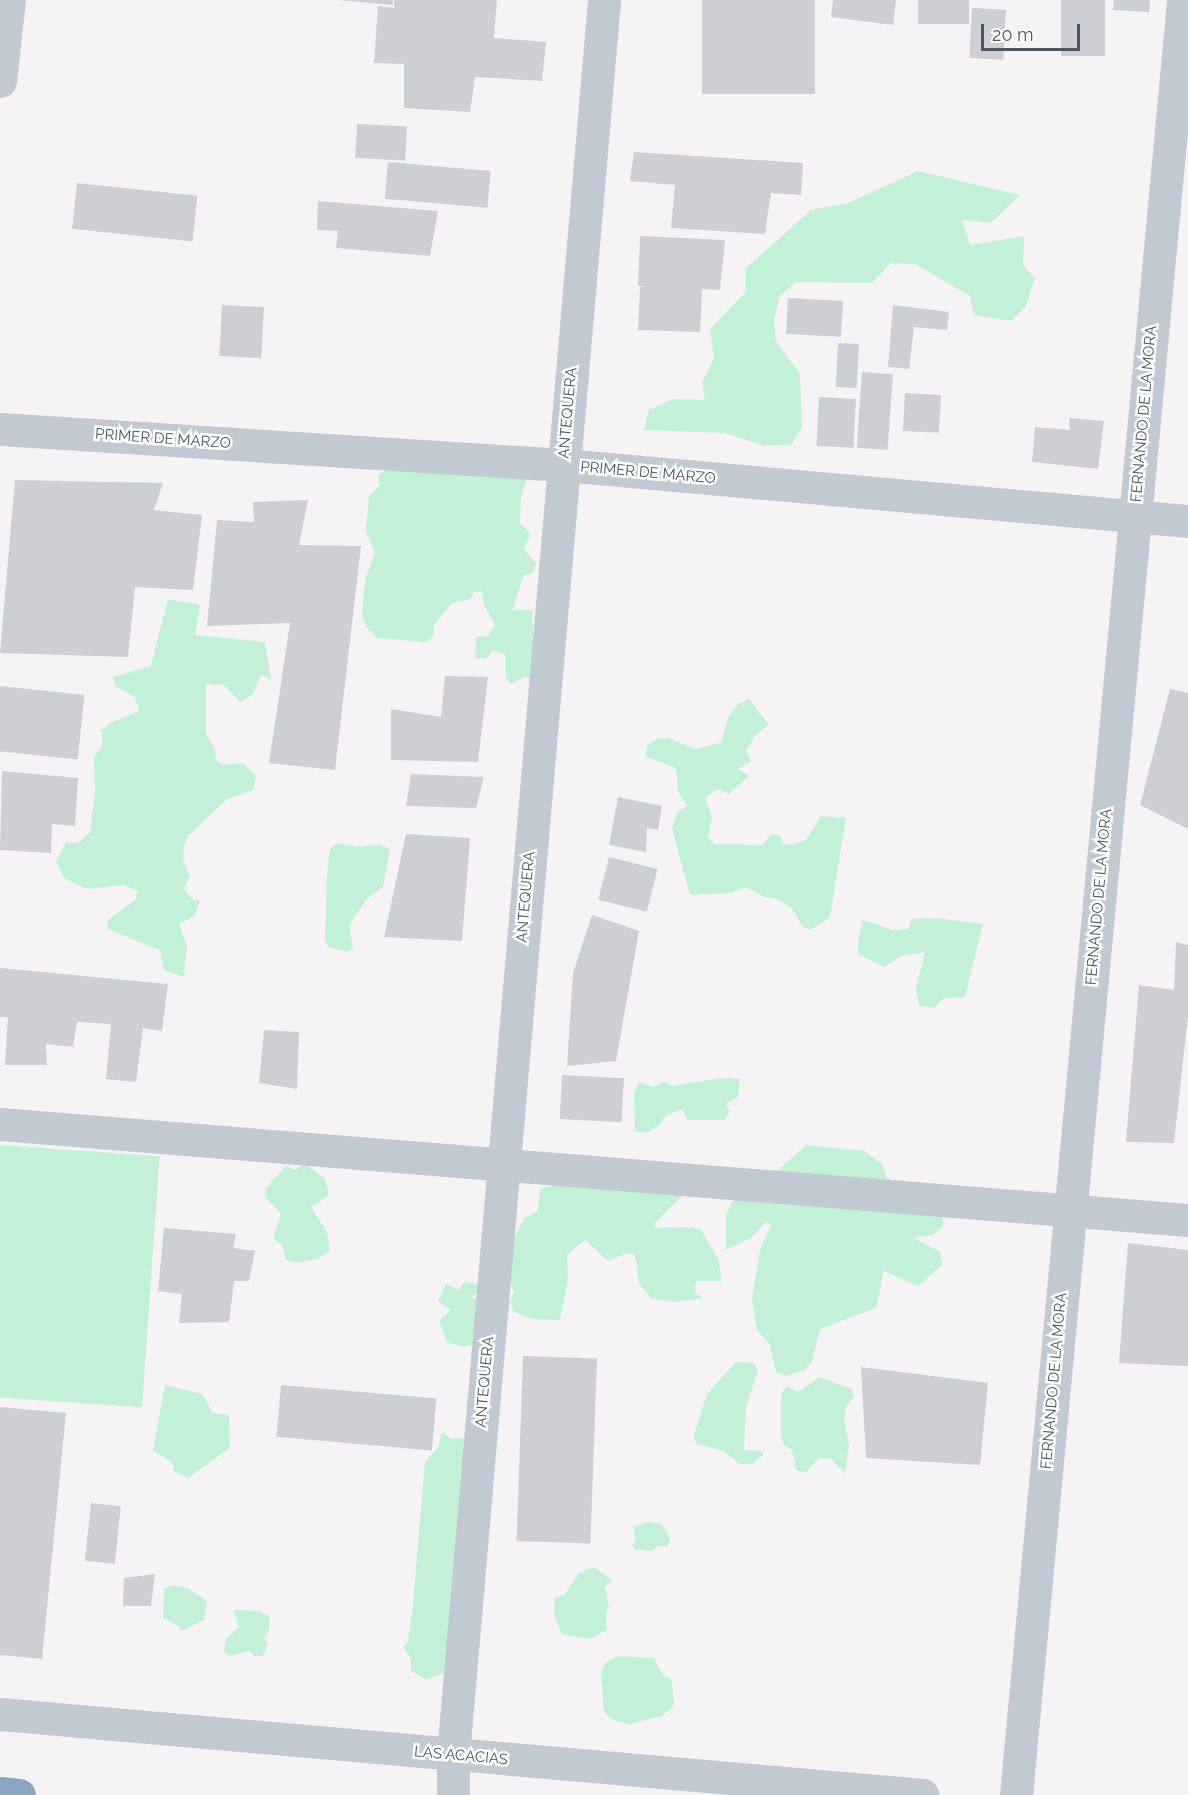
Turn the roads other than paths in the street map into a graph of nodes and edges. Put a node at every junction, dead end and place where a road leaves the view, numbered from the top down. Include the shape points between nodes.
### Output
1 (9, 0) edge
2 (604, 0) edge
3 (1183, 0) edge
4 (0, 81) edge
5 (0, 429) edge
6 (564, 465) junction
7 (1135, 515) junction
8 (1188, 521) edge
9 (0, 1124) edge
10 (503, 1167) junction
11 (1070, 1211) junction
12 (1188, 1220) edge
13 (0, 1714) edge
14 (453, 1755) junction
15 (0, 1793) edge
16 (19, 1795) edge
17 (453, 1795) edge
18 (922, 1795) edge
19 (1016, 1795) edge

1 - 4 street
2 - 6 street, ANTEQUERA
3 - 7 street, FERNANDO DE LA MORA
5 - 6 street, PRIMER DE MARZO
6 - 7 street, PRIMER DE MARZO
6 - 10 street, ANTEQUERA
7 - 8 street, PRIMER DE MARZO
7 - 11 street, FERNANDO DE LA MORA
9 - 10 street
10 - 11 street
10 - 14 street, ANTEQUERA
11 - 12 street
11 - 19 street, FERNANDO DE LA MORA
13 - 14 street, LAS ACACIAS
14 - 17 street, ANTEQUERA
14 - 18 street, LAS ACACIAS
15 - 16 highway

